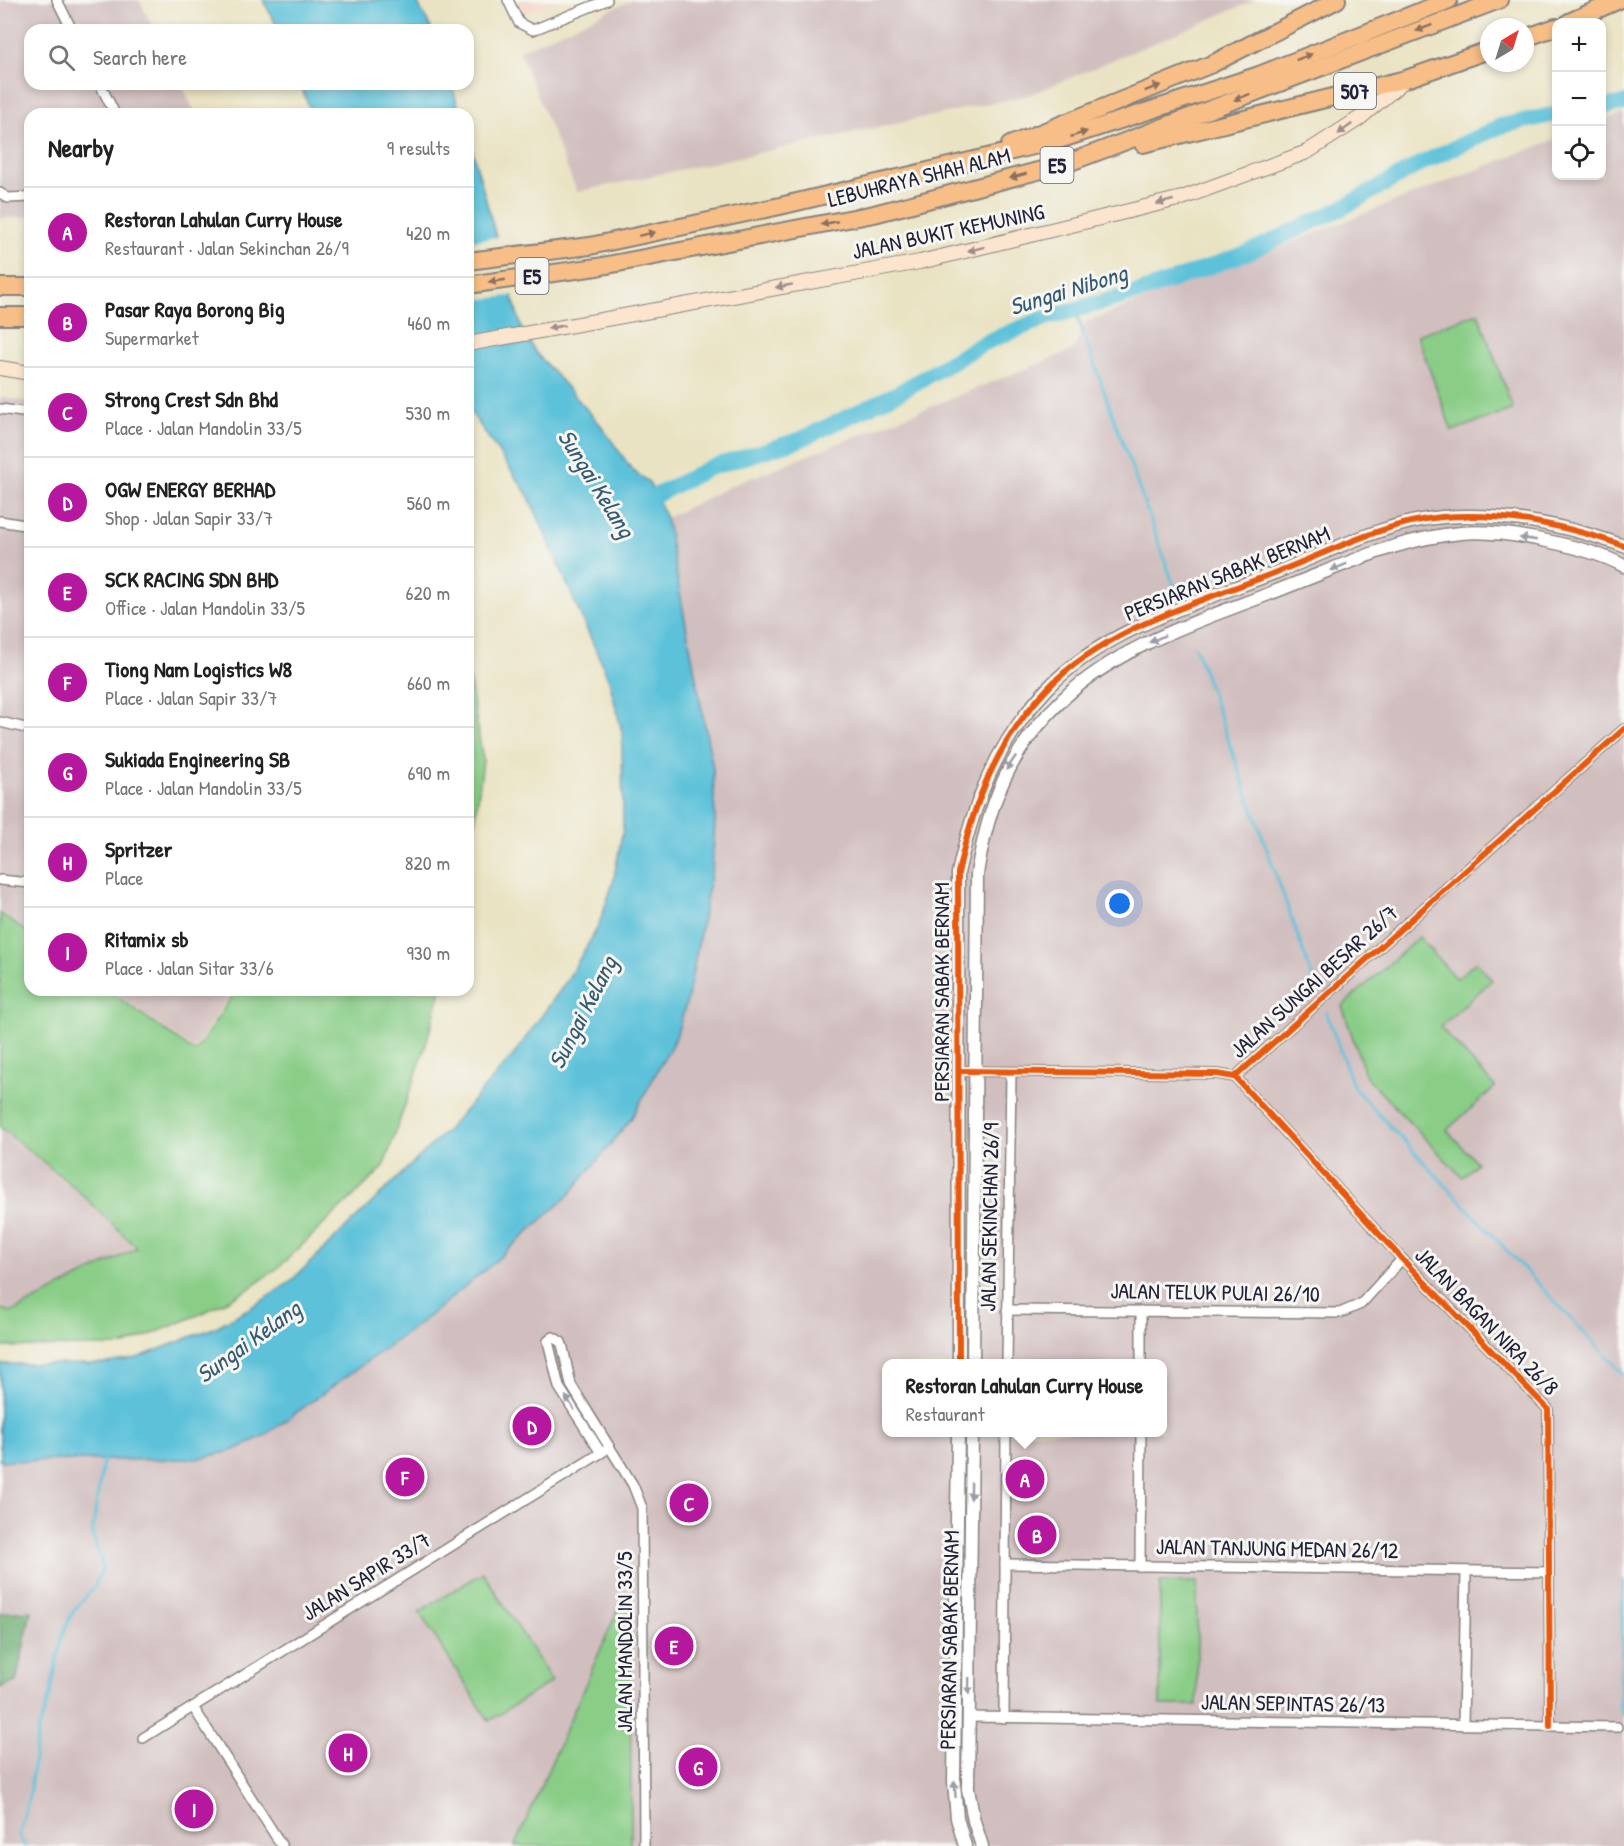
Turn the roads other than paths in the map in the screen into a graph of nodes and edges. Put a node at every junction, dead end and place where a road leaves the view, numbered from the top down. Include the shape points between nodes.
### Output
1 (57, 0) edge
2 (508, 0) edge
3 (606, 0) edge
4 (1337, 0) edge
5 (1449, 0) edge
6 (1499, 0) edge
7 (1619, 0) edge
8 (1601, 5) edge
9 (1624, 5) edge
10 (1577, 18) edge
11 (69, 24) edge
12 (1552, 29) edge
13 (1534, 35) edge
14 (1480, 53) edge
15 (1406, 79) junction
16 (103, 90) edge
17 (112, 108) edge
18 (1068, 163) junction
19 (962, 165) junction
20 (0, 193) edge
21 (24, 197) edge
22 (474, 260) edge
23 (474, 284) edge
24 (24, 286) edge
25 (0, 287) edge
26 (0, 316) edge
27 (24, 316) edge
28 (474, 343) edge
29 (0, 368) edge
30 (24, 372) edge
31 (0, 409) edge
32 (24, 412) edge
33 (0, 522) edge
34 (1552, 523) junction
35 (24, 525) edge
36 (1549, 543) junction
37 (1624, 546) edge
38 (1624, 566) edge
39 (0, 722) edge
40 (24, 728) edge
41 (1624, 729) edge
42 (0, 880) edge
43 (24, 882) edge
44 (960, 1071) junction
45 (976, 1071) junction
46 (1011, 1072) junction
47 (1235, 1077) junction
48 (1402, 1259) junction
49 (1006, 1310) junction
50 (1141, 1311) junction
51 (958, 1359) edge
52 (973, 1359) edge
53 (1007, 1359) edge
54 (1141, 1359) edge
55 (958, 1437) edge
56 (972, 1437) edge
57 (1006, 1437) edge
58 (1141, 1437) edge
59 (610, 1447) junction
60 (601, 1453) junction
61 (1005, 1564) junction
62 (1140, 1566) junction
63 (1466, 1571) junction
64 (1548, 1572) junction
65 (193, 1707) junction
66 (969, 1717) junction
67 (1004, 1718) junction
68 (1463, 1725) junction
69 (1550, 1726) junction
70 (1617, 1728) dead end
71 (143, 1738) dead end
72 (282, 1846) edge
73 (644, 1846) edge
74 (965, 1846) edge
75 (982, 1846) edge

1 - 11 street
2 - 3 street via 513,15 526,28 539,30
19 -> 4 highway via 1212,64
19 -> 5 highway, LEBUHRAYA SHAH ALAM / E5 via 1059,141 1259,75
6 -> 18 highway, LEBUHRAYA SHAH ALAM / E5
7 - 8 highway
8 - 9 highway
8 - 10 highway
12 - 13 highway
14 - 15 highway, 507
15 - 18 highway, 507
15 -> 28 main road, JALAN BUKIT KEMUNING via 1360,118 1307,152 1182,198 920,262
16 - 17 street
18 -> 23 highway, LEBUHRAYA SHAH ALAM / E5 via 873,214 597,267
22 -> 19 highway, LEBUHRAYA SHAH ALAM / E5 via 590,246
20 - 21 street via 8,198
24 - 25 highway
26 - 27 highway
29 - 30 main road
31 - 32 street
33 - 35 street
34 - 36 street
34 - 37 street, PERSIARAN SABAK BERNAM
34 - 44 street, PERSIARAN SABAK BERNAM via 1439,517 1379,531 1128,631 1083,659 1050,686 1017,723 992,765 969,823 958,873
36 - 38 street, PERSIARAN SABAK BERNAM via 1610,558
36 -> 45 street, PERSIARAN SABAK BERNAM via 1461,532 1399,543 1133,650 1063,698 1005,771 984,828 977,874
39 - 40 street
41 - 47 street, JALAN SUNGAI BESAR 26/7
42 - 43 street
44 - 45 street, JALAN SUNGAI BESAR 26/7
44 - 51 street, PERSIARAN SABAK BERNAM
45 - 46 street, JALAN SUNGAI BESAR 26/7
45 - 52 street, PERSIARAN SABAK BERNAM
46 - 47 street, JALAN SUNGAI BESAR 26/7
46 - 49 street, JALAN SEKINCHAN 26/9
47 - 48 street, JALAN BAGAN NIRA 26/8
48 - 50 street, JALAN TELUK PULAI 26/10 via 1361,1304 1340,1313
48 - 64 street, JALAN BAGAN NIRA 26/8 via 1548,1409
49 - 50 street, JALAN TELUK PULAI 26/10
49 - 53 street, JALAN SEKINCHAN 26/9
50 - 54 street
74 -> 55 street, PERSIARAN SABAK BERNAM via 957,1818 954,1783
56 -> 66 street, PERSIARAN SABAK BERNAM
57 - 61 street
58 - 62 street
59 - 60 street, JALAN SAPIR 33/7
60 -> 59 street, JALAN MANDOLIN 33/5 via 559,1387 548,1341 553,1337 561,1342 571,1385
59 - 73 street, JALAN MANDOLIN 33/5 via 642,1508
60 - 65 street, JALAN SAPIR 33/7
61 - 62 street, JALAN TANJUNG MEDAN 26/12
61 - 67 street
62 - 63 street, JALAN TANJUNG MEDAN 26/12
63 - 64 street, JALAN TANJUNG MEDAN 26/12
63 - 68 street
64 - 69 street, JALAN BAGAN NIRA 26/8
65 - 71 street, JALAN SAPIR 33/7
65 - 72 street
66 - 67 street, JALAN SEPINTAS 26/13
66 - 75 street, PERSIARAN SABAK BERNAM via 968,1789
67 - 68 street, JALAN SEPINTAS 26/13
68 - 69 street, JALAN SEPINTAS 26/13
69 - 70 street, JALAN SEPINTAS 26/13

